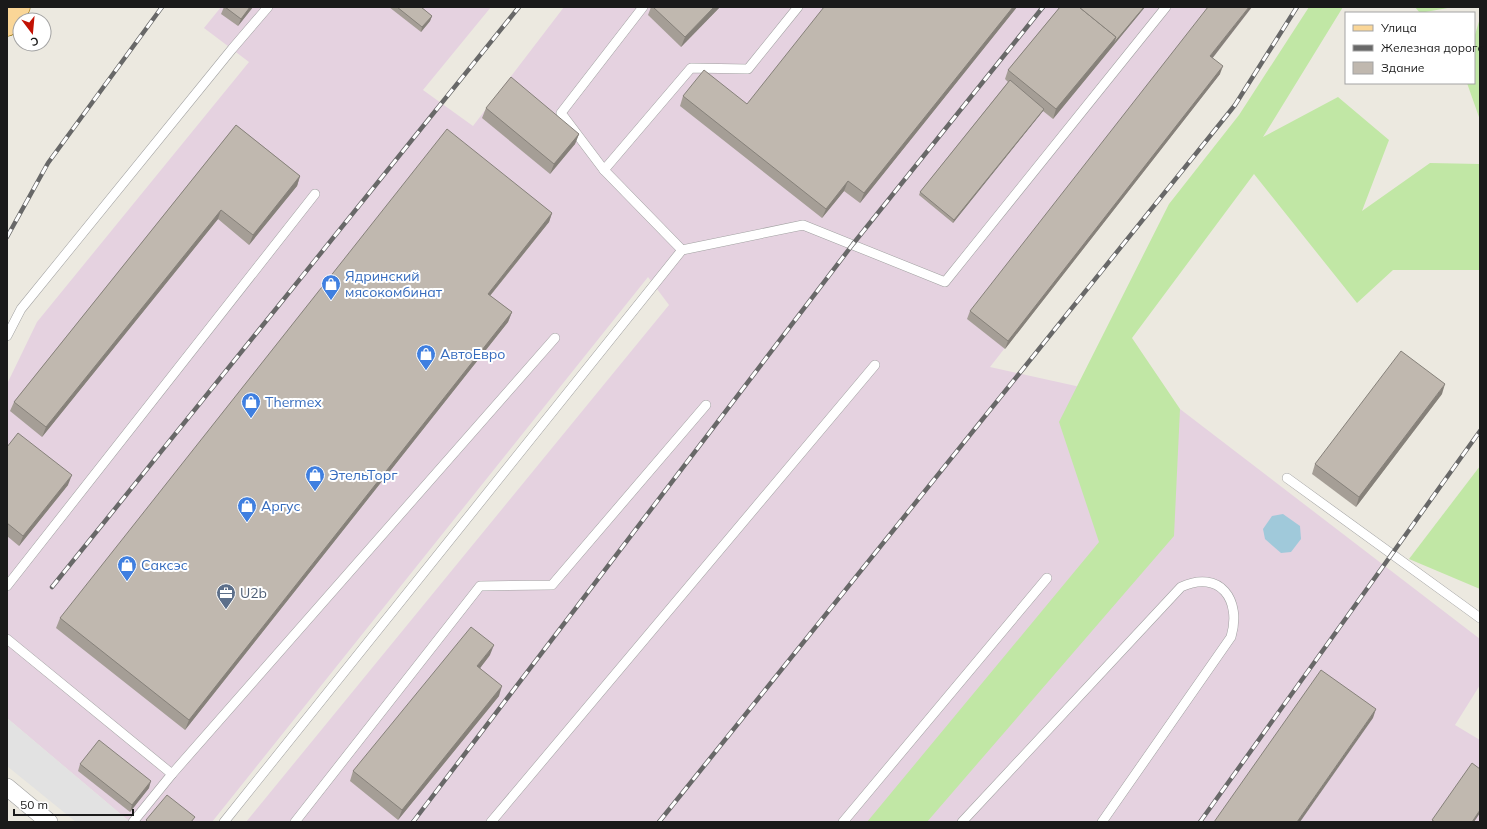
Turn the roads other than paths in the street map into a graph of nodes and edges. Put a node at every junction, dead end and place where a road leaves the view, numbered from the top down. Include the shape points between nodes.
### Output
1 (7, 7) edge
2 (19, 7) edge
3 (268, 7) edge
4 (643, 7) edge
5 (798, 7) edge
6 (1166, 7) edge
7 (7, 24) edge
8 (604, 170) junction
9 (315, 194) dead end
10 (682, 250) junction
11 (7, 336) edge
12 (555, 338) dead end
13 (876, 365) dead end
14 (706, 405) dead end
15 (1287, 478) dead end
16 (1047, 578) dead end
17 (7, 586) edge
18 (1480, 618) edge
19 (7, 639) edge
20 (172, 774) junction
21 (7, 787) edge
22 (49, 822) edge
23 (133, 822) edge
24 (224, 822) edge
25 (295, 822) edge
26 (491, 822) edge
27 (843, 822) edge
28 (962, 822) edge
29 (1102, 822) edge

1 - 7 lane
2 - 7 main road
3 - 11 lane via 20,309
4 - 8 lane via 561,113
5 - 8 lane via 748,69 691,68
6 - 10 lane via 945,282 803,225
8 - 10 lane
9 - 17 lane
10 - 24 lane
12 - 20 lane
13 - 26 lane
14 - 25 lane via 552,585 480,586
15 - 18 lane
16 - 27 lane
19 - 20 lane
20 - 23 lane
21 - 22 street
28 - 29 lane via 1181,586 1207,580 1227,595 1235,623 1231,637

